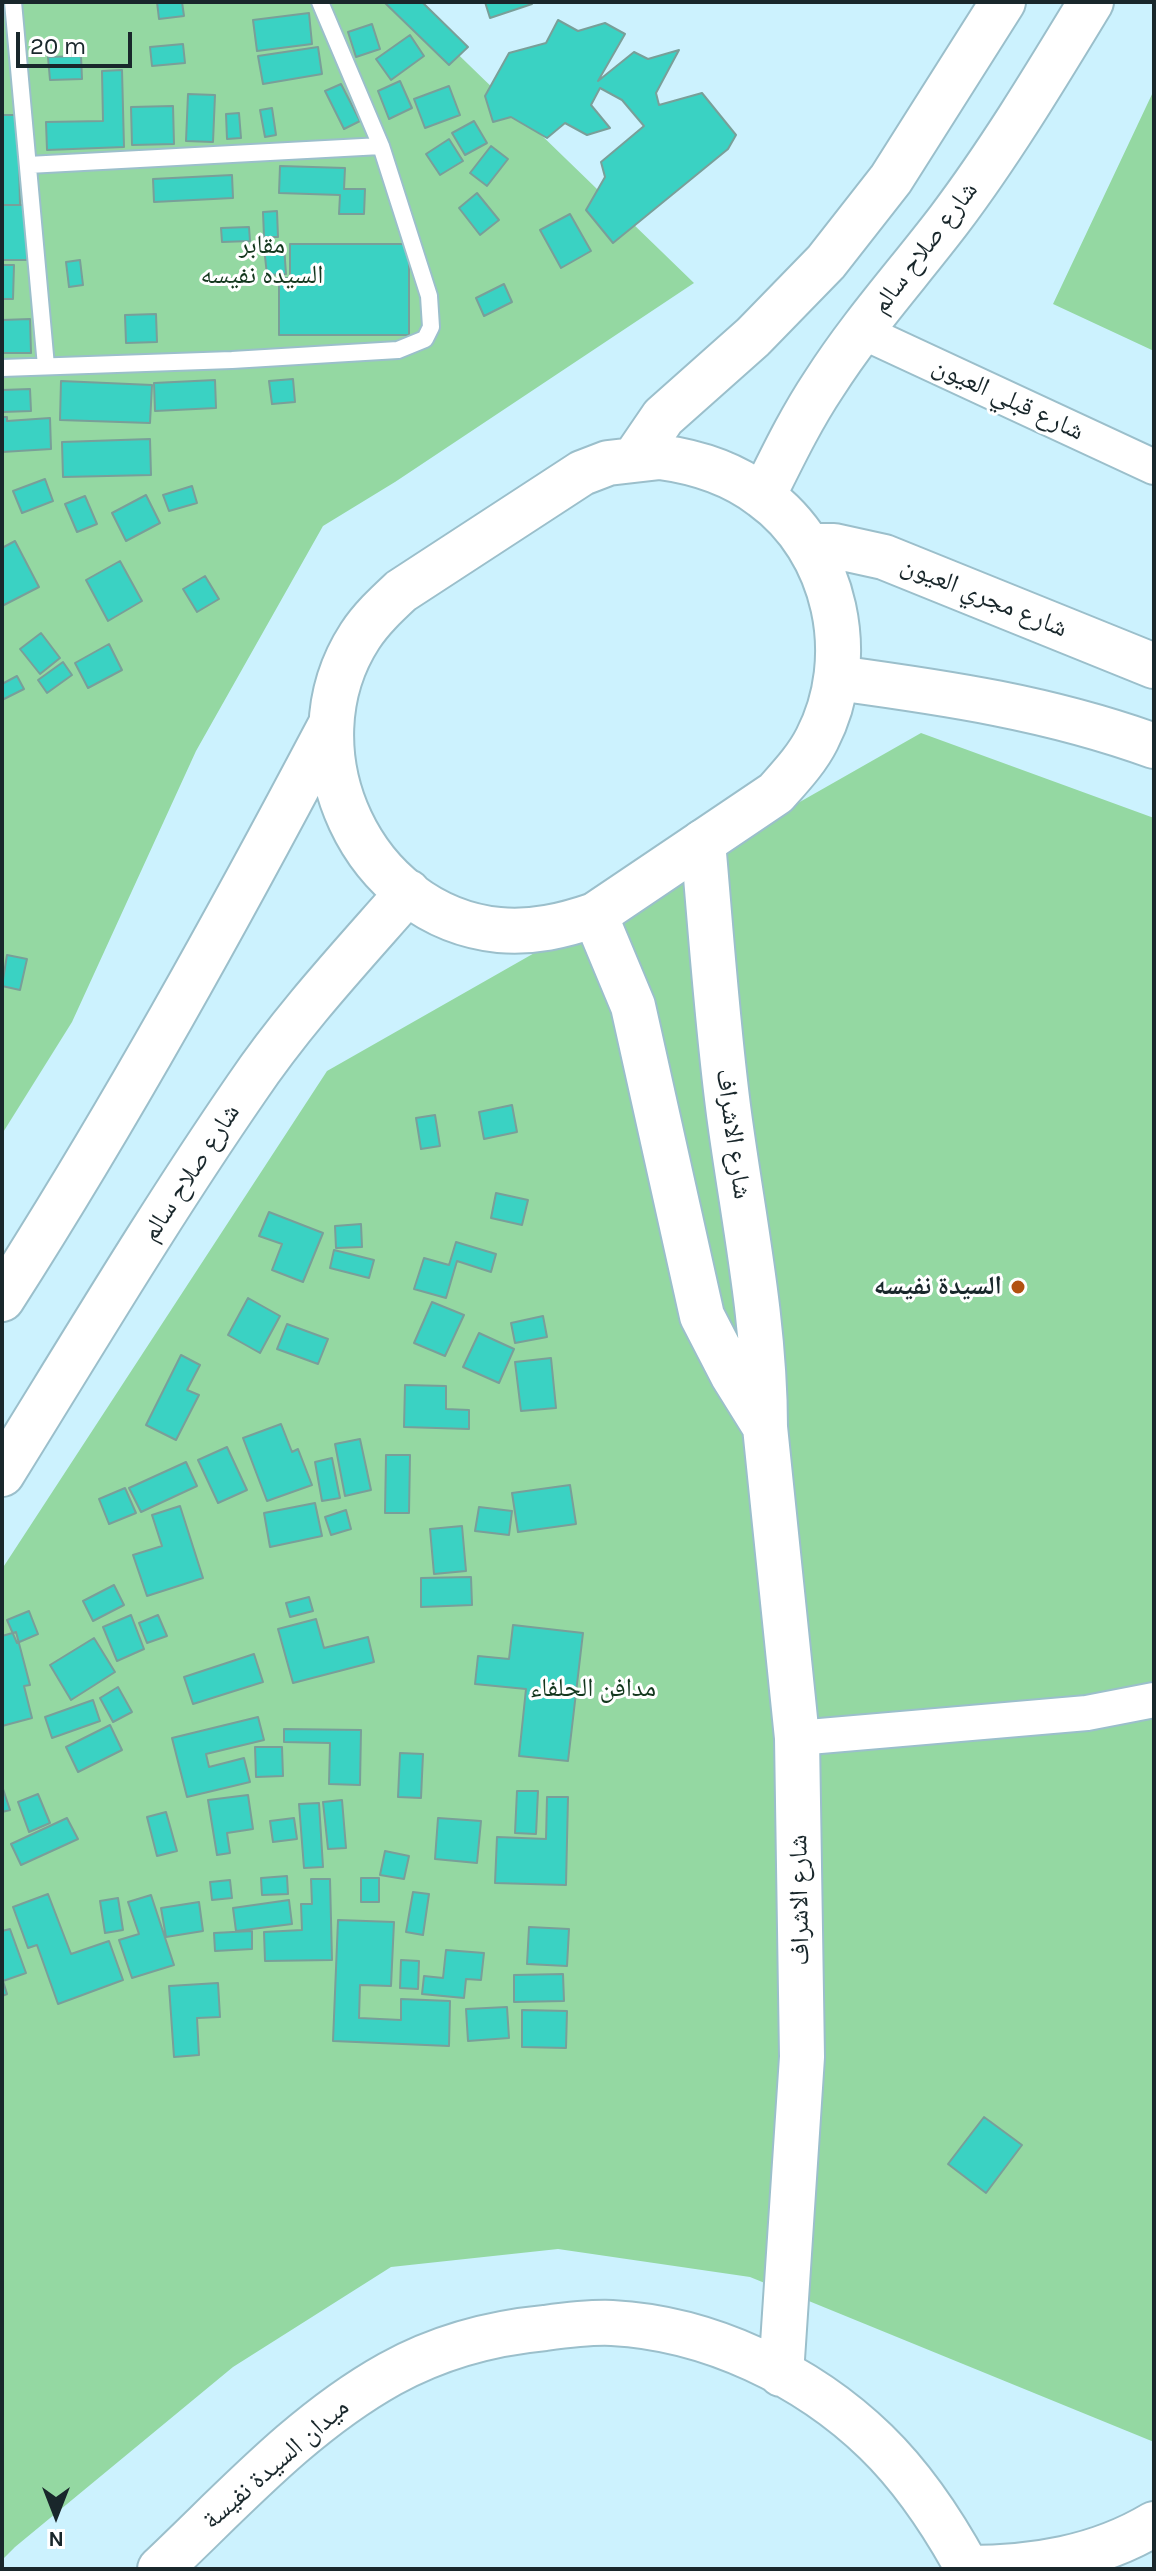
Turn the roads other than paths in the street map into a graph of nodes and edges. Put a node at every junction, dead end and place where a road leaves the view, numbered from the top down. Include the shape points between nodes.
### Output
1 (13, 2) edge
2 (320, 2) edge
3 (1091, 2) edge
4 (992, 13) edge
5 (381, 146) junction
6 (28, 165) junction
7 (861, 331) junction
8 (46, 366) junction
9 (2, 368) edge
10 (635, 458) junction
11 (1154, 467) edge
12 (763, 496) junction
13 (810, 546) junction
14 (1154, 666) edge
15 (837, 678) junction
16 (330, 726) junction
17 (1154, 746) edge
18 (703, 842) junction
19 (408, 892) junction
20 (595, 915) junction
21 (2, 1299) edge
22 (765, 1427) junction
23 (2, 1474) edge
24 (1154, 1700) edge
25 (797, 1738) junction
26 (781, 2374) junction
27 (1154, 2524) edge
28 (160, 2569) edge
29 (968, 2569) edge

1 - 6 lane
2 - 5 lane
3 - 7 main road, شارع صلاح سالم via 1032,101 950,219
4 - 10 main road via 891,179 826,262 753,337 663,417
5 - 6 lane
5 - 8 lane via 429,296 431,327 425,339 398,350
6 - 8 lane
7 - 11 street, شارع قبلي العيون
7 - 12 main road, شارع صلاح سالم via 804,417
8 - 9 lane
10 - 12 main road via 685,460
10 - 16 main road via 582,473 401,591 359,637 335,695
12 - 13 main road
13 - 14 main road, شارع مجري العيون via 884,557
13 - 15 main road via 834,608
15 - 17 main road via 1035,709
15 - 18 main road via 830,708 799,768 776,793
16 - 19 main road via 331,758 348,818 383,871
16 - 21 main road via 156,1048
18 - 20 main road
18 - 22 main road, شارع الاشراف via 729,1112 760,1327
19 - 20 main road via 455,918 497,930 533,931
19 - 23 main road, شارع صلاح سالم via 247,1087
20 - 22 main road, شارع الاشراف via 633,1006 702,1316
22 - 25 main road, شارع الاشراف
24 - 25 street via 1087,1713
25 - 26 main road, شارع الاشراف via 802,2057
26 - 28 main road, ميدان السيدة نفيسة via 737,2351 668,2330 611,2323 525,2330 436,2353 393,2372 313,2425
26 - 29 main road, ميدان السيدة نفيسة via 837,2409 876,2443 943,2523
27 - 29 main road via 1098,2550 1055,2562

